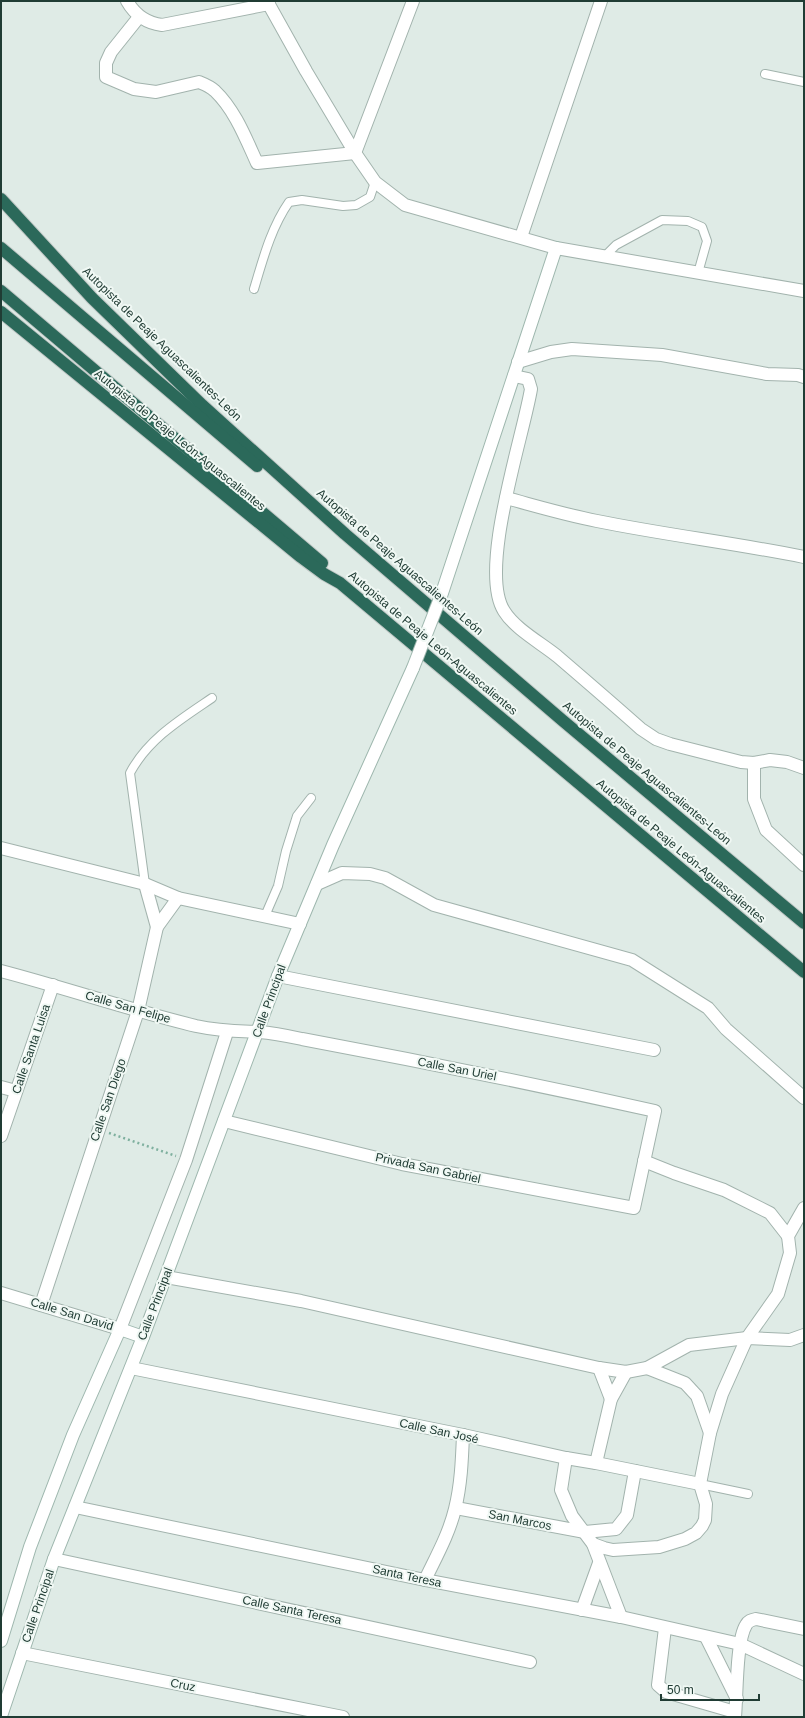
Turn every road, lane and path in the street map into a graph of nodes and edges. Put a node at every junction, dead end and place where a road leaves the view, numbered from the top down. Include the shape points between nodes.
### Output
1 (127, 1) edge
2 (414, 1) edge
3 (601, 1) edge
4 (268, 2) edge
5 (139, 17) junction
6 (765, 74) dead end
7 (804, 82) edge
8 (355, 153) junction
9 (375, 182) junction
10 (1, 199) edge
11 (521, 237) junction
12 (1, 248) edge
13 (556, 248) junction
14 (604, 257) junction
15 (698, 273) junction
16 (254, 289) dead end
17 (1, 291) edge
18 (804, 291) edge
19 (1, 312) edge
20 (518, 362) junction
21 (514, 376) junction
22 (804, 377) edge
23 (506, 498) junction
24 (345, 534) junction
25 (804, 557) edge
26 (340, 583) junction
27 (212, 698) dead end
28 (754, 763) junction
29 (804, 768) edge
30 (311, 798) dead end
31 (1, 848) edge
32 (804, 865) edge
33 (145, 884) junction
34 (314, 888) junction
35 (178, 898) junction
36 (265, 916) junction
37 (804, 923) edge
38 (300, 924) junction
39 (157, 927) junction
40 (1, 971) edge
41 (804, 972) edge
42 (278, 976) junction
43 (53, 985) junction
44 (138, 1011) junction
45 (227, 1032) junction
46 (258, 1032) junction
47 (654, 1050) dead end
48 (1, 1087) edge
49 (16, 1091) junction
50 (804, 1098) edge
51 (224, 1121) junction
52 (98, 1129) junction
53 (2, 1132) edge
54 (186, 1160) junction
55 (644, 1161) junction
56 (804, 1208) edge
57 (788, 1236) junction
58 (166, 1277) junction
59 (1, 1294) edge
60 (41, 1305) junction
61 (120, 1329) junction
62 (804, 1335) edge
63 (143, 1337) junction
64 (748, 1338) junction
65 (131, 1368) junction
66 (599, 1368) junction
67 (647, 1368) junction
68 (626, 1372) junction
69 (611, 1399) junction
70 (710, 1433) junction
71 (463, 1435) junction
72 (566, 1458) junction
73 (596, 1463) junction
74 (635, 1471) junction
75 (700, 1484) junction
76 (748, 1494) dead end
77 (75, 1507) junction
78 (456, 1508) junction
79 (585, 1532) junction
80 (593, 1544) junction
81 (54, 1559) junction
82 (599, 1562) junction
83 (425, 1580) junction
84 (582, 1610) junction
85 (620, 1617) junction
86 (665, 1628) junction
87 (804, 1629) edge
88 (706, 1637) junction
89 (1, 1641) edge
90 (740, 1644) junction
91 (22, 1653) junction
92 (530, 1662) dead end
93 (804, 1674) edge
94 (736, 1699) junction
95 (735, 1714) edge
96 (1, 1716) edge
97 (343, 1717) edge

1 - 5 street
2 - 8 street
3 - 11 street
4 - 5 street via 162,25
4 - 8 street
5 - 8 street via 111,52 106,63 106,77 134,89 156,92 199,82 215,90 239,125 257,163
6 - 7 lane
8 - 9 street
9 - 11 street via 405,205
9 - 16 lane via 370,197 356,205 342,206 302,200 289,202 264,252
10 - 24 highway, Autopista de Peaje Aguascalientes-León via 92,298 191,395
11 - 13 street
12 - 24 highway via 203,421 306,506
13 - 14 street
13 - 20 street, Calle Principal
14 - 15 street
14 - 15 lane via 616,244 662,220 688,220 702,227 707,241
15 - 18 street
17 - 26 highway via 308,551 330,570
19 - 26 highway, Autopista de Peaje León-Aguascalientes via 296,552
20 - 21 street, Calle Principal
20 - 22 street via 572,349 662,355 767,374
21 - 23 street via 528,379 531,389
21 - 34 street, Calle Principal, bridge via 441,596 413,668
23 - 25 street via 595,521
23 - 28 street via 496,578 504,611 518,626 656,739 741,762
24 - 37 highway, Autopista de Peaje Aguascalientes-León
26 - 41 highway, Autopista de Peaje León-Aguascalientes
27 - 33 lane via 163,732 136,761 130,772
28 - 29 street via 770,760
28 - 32 street via 754,799 766,830
30 - 36 lane via 297,816 278,886
31 - 33 street
33 - 35 street
33 - 39 street
34 - 38 street, Calle Principal
34 - 50 street via 342,873 370,874 384,878 434,905 632,960 708,1008 726,1029
35 - 36 street
35 - 39 street, Calle San Diego
36 - 38 street
38 - 42 street, Calle Principal
39 - 44 street, Calle San Diego
40 - 43 street, Calle San Felipe
42 - 46 street, Calle Principal
42 - 47 street
43 - 44 street, Calle San Felipe
43 - 49 street, Calle Santa Luisa
44 - 45 street, Calle San Felipe
44 - 52 street, Calle San Diego
45 - 46 street, Calle San Felipe
45 - 54 street
46 - 51 street, Calle Principal
46 - 55 street, Calle San Uriel via 464,1070 655,1111
48 - 49 street
49 - 53 street, Calle Santa Luisa
51 - 55 street, Privada San Gabriel via 402,1164 634,1208
51 - 58 street, Calle Principal
52 - 54 path
52 - 60 street, Calle San Diego
54 - 61 street
55 - 57 street via 724,1190 770,1213
56 - 57 street
57 - 64 street via 790,1253 778,1294
58 - 63 street, Calle Principal
58 - 66 street via 301,1301
59 - 60 street, Calle San David
60 - 61 street, Calle San David
61 - 63 street, Calle San David
61 - 89 street via 70,1442 30,1547
62 - 64 street via 790,1340
63 - 65 street, Calle Principal
64 - 67 street via 689,1345
64 - 70 street via 722,1394
65 - 71 street, Calle San José
65 - 77 street, Calle Principal
66 - 68 street
66 - 69 street
67 - 68 street
67 - 70 street via 685,1383 697,1396
68 - 69 street
69 - 73 street
70 - 75 street
71 - 72 street, Calle San José
71 - 78 street
72 - 73 street, Calle San José
72 - 79 street via 561,1490 572,1516
73 - 74 street, Calle San José
74 - 75 street, Calle San José
74 - 79 street, San Marcos via 627,1515 616,1529
75 - 76 lane, Calle San José
75 - 80 street via 706,1504 705,1520 696,1533 686,1539 659,1547 628,1550 604,1548
77 - 81 street, Calle Principal
77 - 83 street, Santa Teresa
78 - 79 street, San Marcos
78 - 83 street
79 - 80 street
80 - 82 street
81 - 91 street, Calle Principal
81 - 92 street, Calle Santa Teresa
82 - 84 street
82 - 85 street
83 - 84 street, Santa Teresa
84 - 85 street, Santa Teresa
85 - 86 street, Santa Teresa
86 - 88 street, Santa Teresa
86 - 95 street via 658,1685 666,1692
87 - 90 street via 751,1620 744,1629
88 - 90 street, Santa Teresa
88 - 94 street
90 - 93 street, Santa Teresa
90 - 94 street
91 - 96 street, Calle Principal
91 - 97 street, Cruz
94 - 95 street

